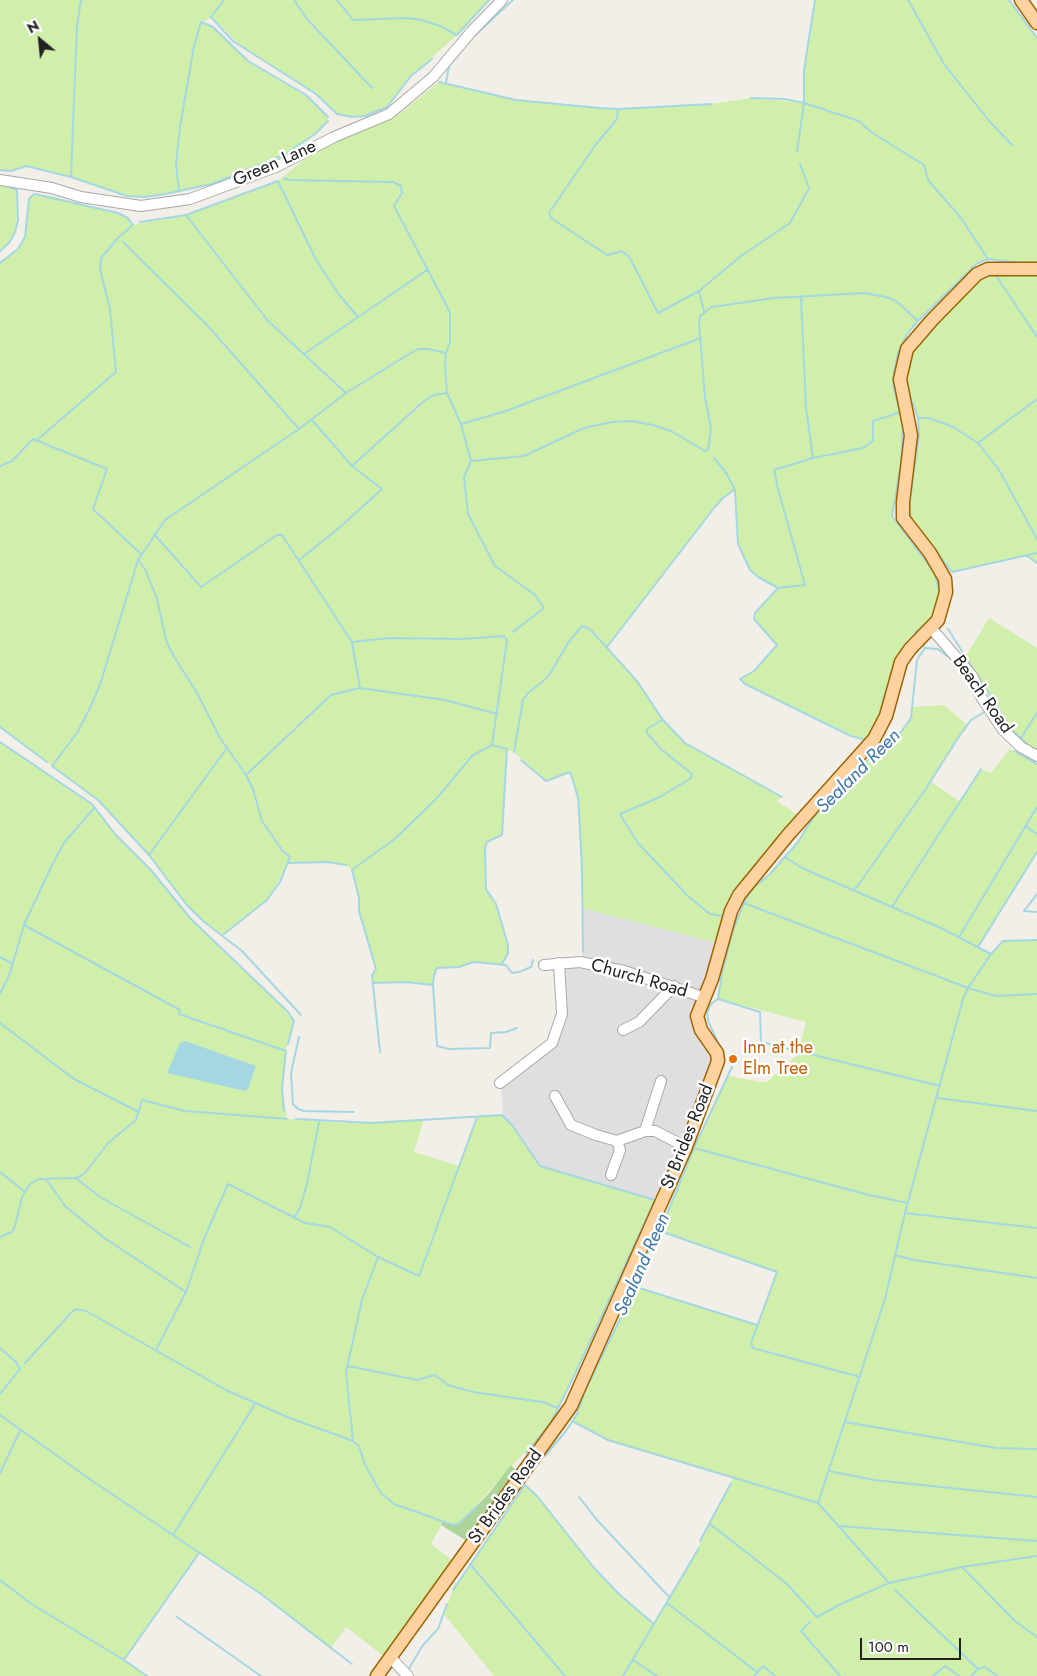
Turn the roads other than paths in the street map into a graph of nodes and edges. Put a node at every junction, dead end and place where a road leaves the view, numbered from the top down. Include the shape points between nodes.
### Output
1 (502, 0) edge
2 (1021, 0) edge
3 (1037, 23) edge
4 (0, 180) edge
5 (1037, 269) edge
6 (923, 636) junction
7 (1037, 756) edge
8 (559, 963) junction
9 (544, 965) dead end
10 (674, 986) junction
11 (703, 997) junction
12 (623, 1030) dead end
13 (661, 1081) dead end
14 (500, 1083) dead end
15 (555, 1096) dead end
16 (645, 1131) junction
17 (617, 1141) junction
18 (686, 1147) junction
19 (611, 1175) dead end
20 (392, 1658) junction
21 (406, 1673) edge
22 (377, 1676) edge

1 - 4 street, Green Lane via 433,77 389,114 334,137 276,167 190,199 141,206
2 - 3 main road
5 - 6 main road, St Brides Road via 988,269 978,274 918,335 903,360 900,379 911,435 903,518 930,552 945,579 946,592 944,606
6 - 7 street, Beach Road via 973,677 980,695 1003,730 1021,747
6 - 11 main road, St Brides Road via 901,662 886,716 874,739 740,895 731,911 712,979
8 - 9 street, Church Road
8 - 10 street, Church Road via 580,962 624,970
8 - 14 street via 562,1014 552,1043
10 - 11 street, Church Road
10 - 12 street via 639,1022
11 - 18 main road, St Brides Road via 698,1022 717,1053 718,1061
13 - 16 street
15 - 17 street via 571,1125
16 - 17 street
16 - 18 street via 656,1131
17 - 19 street via 620,1150
18 - 20 main road, St Brides Road via 571,1406
20 - 21 street
20 - 22 main road, St Brides Road

